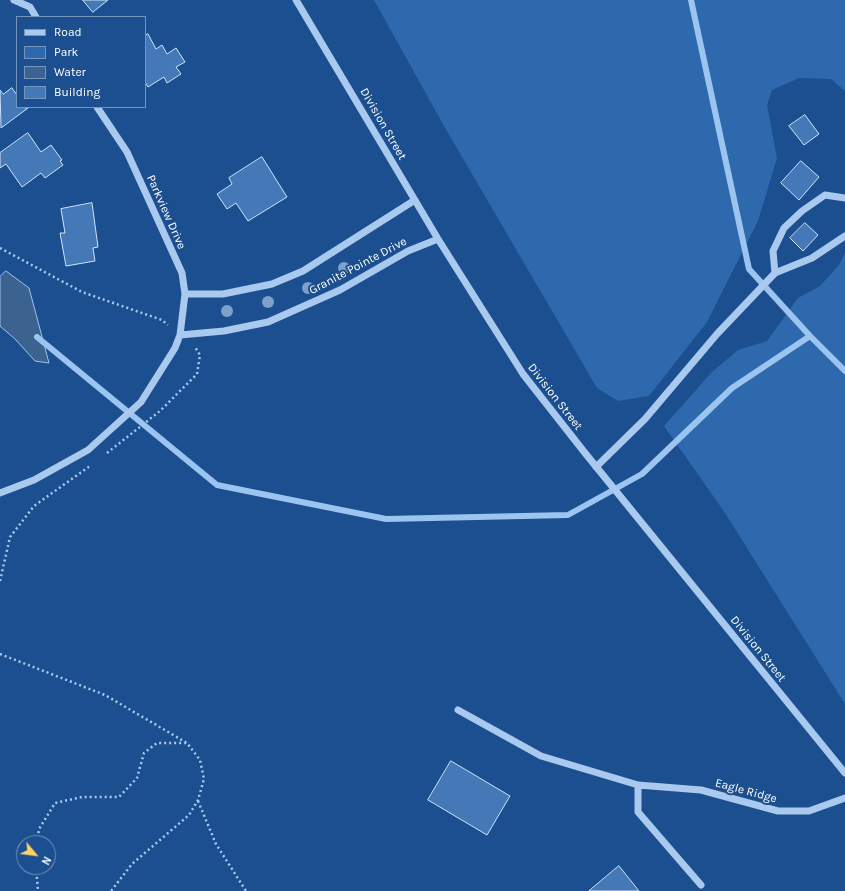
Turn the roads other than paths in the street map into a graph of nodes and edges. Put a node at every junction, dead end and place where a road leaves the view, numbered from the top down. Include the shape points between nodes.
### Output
1 (14, 0) edge
2 (296, 0) edge
3 (35, 16) edge
4 (98, 108) edge
5 (845, 198) edge
6 (415, 200) junction
7 (845, 236) edge
8 (438, 239) junction
9 (775, 273) junction
10 (185, 294) junction
11 (180, 335) junction
12 (596, 467) junction
13 (0, 493) edge
14 (458, 710) dead end
15 (845, 773) edge
16 (638, 786) junction
17 (845, 798) edge
18 (701, 885) dead end

1 - 3 street via 30,7
2 - 6 street, Division Street
4 - 10 street, Parkview Drive via 127,152 182,273
5 - 9 street via 825,195 784,228 772,251
6 - 8 street, Division Street
6 - 10 street, Granite Pointe Drive via 303,271 278,281 223,294
7 - 9 street via 812,258
8 - 11 street, Granite Pointe Drive via 408,251 340,290 268,322 224,331
8 - 12 street, Division Street via 523,374
9 - 12 street via 717,334 645,419
10 - 11 street, Parkview Drive
11 - 13 street via 175,348 141,402 88,450 34,480
12 - 15 street, Division Street
14 - 16 street, Eagle Ridge via 541,756
16 - 17 street, Eagle Ridge via 701,790 778,811 809,811
16 - 18 street via 638,812

